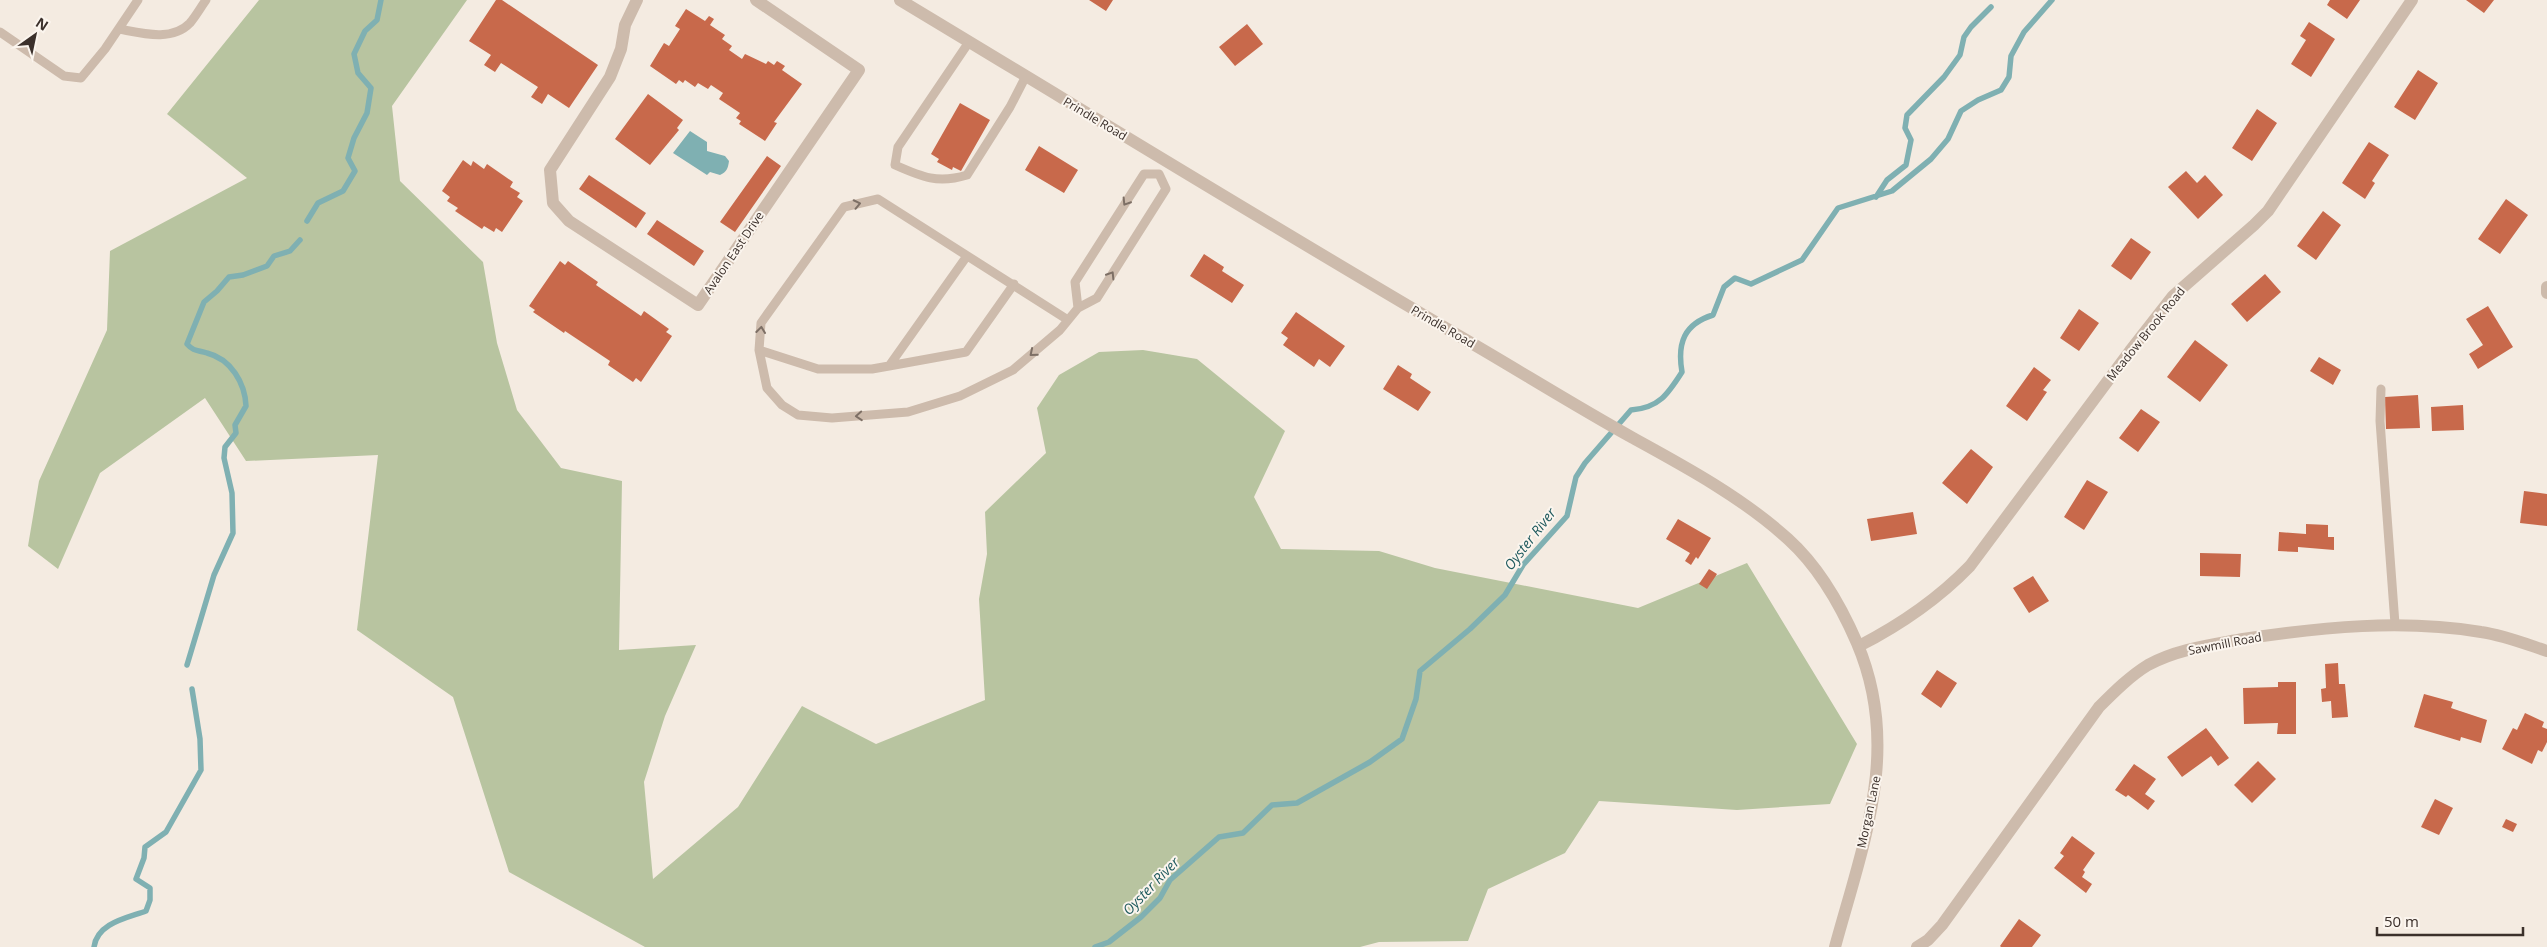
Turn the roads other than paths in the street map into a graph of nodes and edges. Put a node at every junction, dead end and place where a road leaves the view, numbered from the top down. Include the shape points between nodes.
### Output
1 (138, 0) edge
2 (206, 0) edge
3 (636, 0) edge
4 (756, 0) edge
5 (900, 0) edge
6 (2412, 0) edge
7 (119, 29) junction
8 (0, 32) edge
9 (969, 42) junction
10 (1026, 76) junction
11 (1166, 162) junction
12 (1159, 174) junction
13 (967, 256) junction
14 (1014, 284) junction
15 (2547, 287) edge
16 (2547, 293) edge
17 (1078, 308) junction
18 (1068, 320) junction
19 (760, 350) junction
20 (890, 366) junction
21 (2381, 389) dead end
22 (2395, 624) junction
23 (1858, 646) junction
24 (2547, 651) edge
25 (1835, 947) edge
26 (1917, 947) edge

1 - 7 lane
2 - 7 lane via 189,24 167,35
3 - 4 street, Avalon East Drive via 610,77 550,170 550,192 553,203 569,221 698,305 859,70
5 - 9 street, Prindle Road
6 - 23 street, Meadow Brook Road via 2268,211 2174,296 1970,566 1946,591 1894,628
7 - 8 lane via 81,78 64,76
9 - 10 street, Prindle Road
9 - 10 lane via 898,148 895,165 922,178 950,180 967,175
10 - 11 street, Prindle Road
11 - 12 lane
11 - 23 street, Prindle Road via 1747,506 1790,540 1824,581
17 -> 12 lane via 1097,298 1166,189
12 -> 17 lane via 1144,174 1075,282
13 - 14 lane
19 -> 13 lane via 761,323 844,207 878,199
13 - 20 lane
14 - 18 lane
14 - 20 lane via 966,352
15 - 16 street
17 - 18 lane
18 -> 19 lane via 1012,370 960,396 908,412 832,418 798,415 782,405 767,388
19 - 20 lane via 818,369
21 - 22 lane via 2380,422
22 - 24 street, Sawmill Road via 2482,632
22 - 26 street, Sawmill Road via 2340,627 2194,647 2148,665 2099,707 1942,924
23 - 25 street, Morgan Lane via 1876,706 1879,757 1873,801

